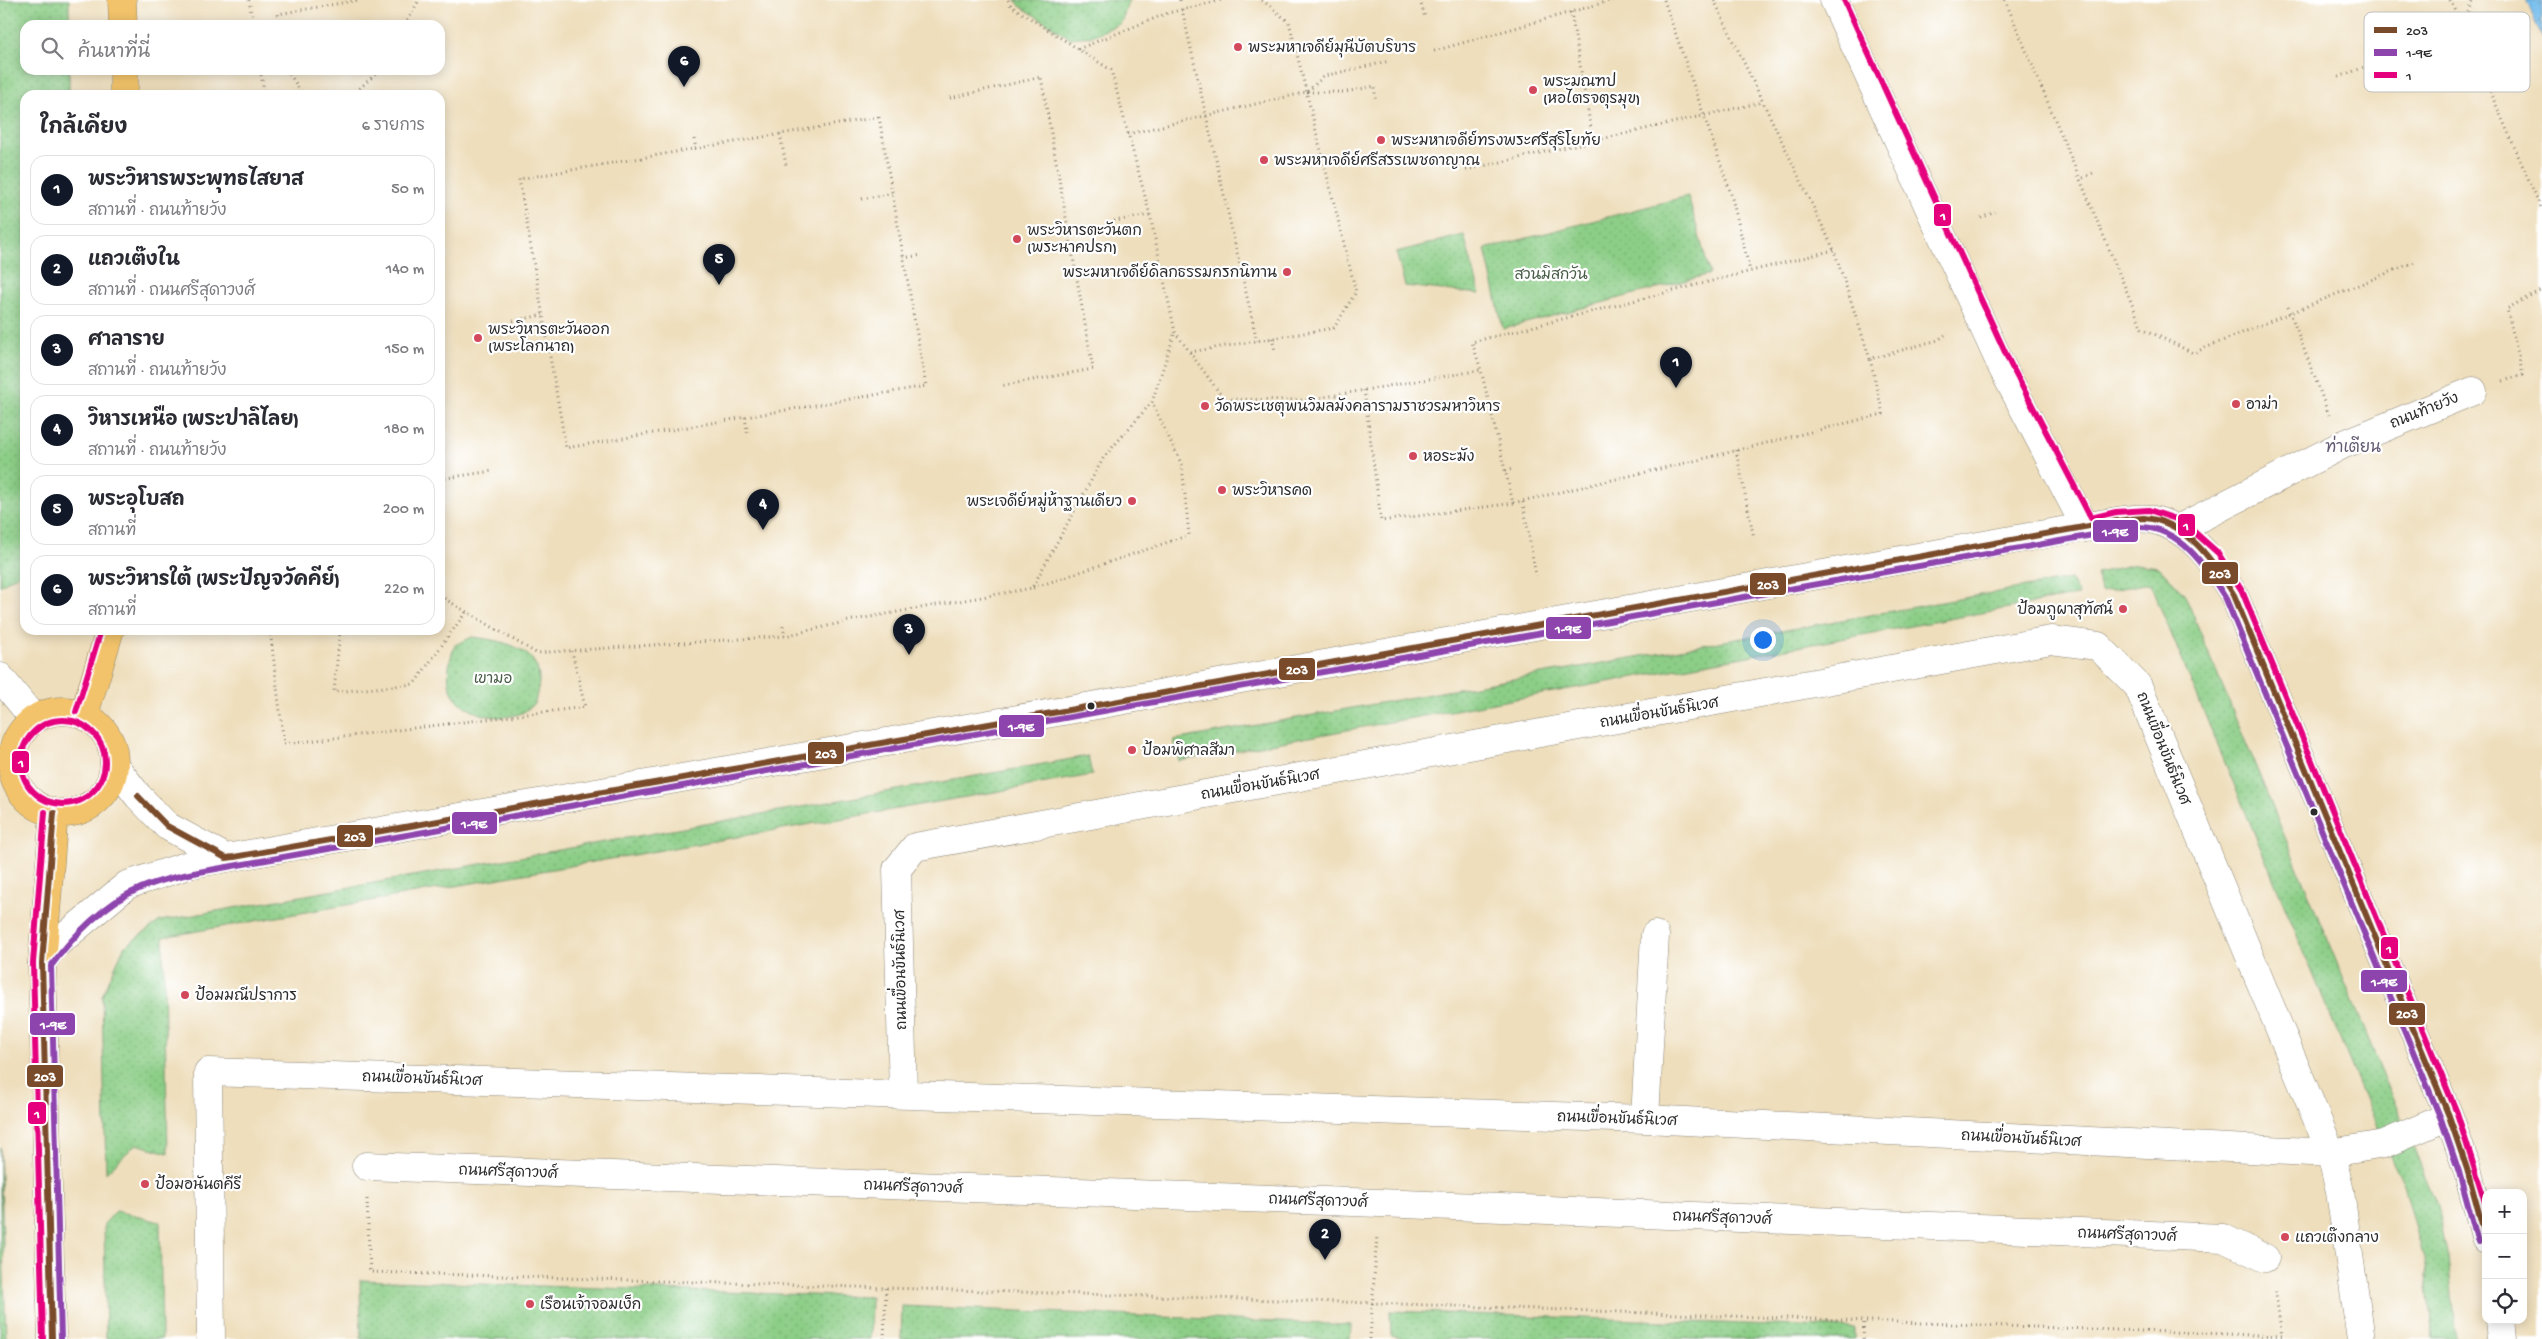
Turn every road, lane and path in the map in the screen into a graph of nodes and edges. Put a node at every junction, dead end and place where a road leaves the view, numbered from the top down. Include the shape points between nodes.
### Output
1 (122, 0) edge
2 (249, 0) edge
3 (359, 0) edge
4 (419, 0) edge
5 (1008, 0) edge
6 (1191, 0) edge
7 (1222, 0) edge
8 (1262, 0) edge
9 (1420, 0) edge
10 (1612, 0) edge
11 (1664, 0) edge
12 (1714, 0) edge
13 (1834, 0) edge
14 (2005, 0) edge
15 (2450, 0) edge
16 (2472, 0) edge
17 (1194, 6) junction
18 (1182, 9) junction
19 (1571, 12) junction
20 (2456, 12) edge
21 (2468, 12) edge
22 (1425, 18) dead end
23 (122, 20) edge
24 (252, 20) edge
25 (279, 20) edge
26 (408, 20) edge
27 (1078, 49) junction
28 (1434, 51) dead end
29 (1390, 61) dead end
30 (2364, 67) edge
31 (124, 75) edge
32 (261, 75) edge
33 (290, 75) edge
34 (374, 75) edge
35 (2339, 77) dead end
36 (124, 90) edge
37 (264, 90) edge
38 (300, 90) edge
39 (358, 90) edge
40 (1307, 92) junction
41 (2491, 92) edge
42 (950, 98) dead end
43 (1375, 98) dead end
44 (1763, 102) junction
45 (1703, 116) junction
46 (1207, 117) junction
47 (780, 134) junction
48 (1128, 134) junction
49 (694, 139) dead end
50 (1593, 140) junction
51 (696, 149) junction
52 (786, 165) dead end
53 (1466, 170) dead end
54 (2095, 172) dead end
55 (2082, 178) dead end
56 (892, 193) junction
57 (862, 199) dead end
58 (2542, 207) edge
59 (1995, 212) dead end
60 (1150, 215) junction
61 (1981, 218) dead end
62 (1114, 221) dead end
63 (1834, 250) junction
64 (922, 255) dead end
65 (903, 258) junction
66 (2417, 261) dead end
67 (1750, 271) junction
68 (2542, 289) edge
69 (2288, 309) junction
70 (543, 316) junction
71 (513, 321) dead end
72 (1175, 332) junction
73 (1945, 335) dead end
74 (1272, 338) junction
75 (1257, 340) junction
76 (1275, 351) dead end
77 (1190, 352) junction
78 (1870, 359) junction
79 (1481, 370) junction
80 (1000, 386) dead end
81 (1364, 390) junction
82 (2473, 391) joint
83 (2322, 397) dead end
84 (1152, 402) junction
85 (745, 417) junction
86 (748, 436) dead end
87 (1736, 450) junction
88 (1513, 469) dead end
89 (492, 471) dead end
90 (1505, 471) junction
91 (445, 478) edge
92 (1524, 502) junction
93 (1513, 503) junction
94 (2086, 528) junction
95 (2178, 529) junction
96 (1754, 538) dead end
97 (1536, 576) dead end
98 (1032, 588) junction
99 (445, 599) edge
100 (466, 612) junction
101 (783, 626) dead end
102 (108, 635) edge
103 (271, 635) edge
104 (340, 635) edge
105 (785, 636) junction
106 (572, 651) junction
107 (0, 677) edge
108 (84, 715) junction
109 (34, 719) junction
110 (7, 744) edge
111 (114, 765) junction
112 (54, 813) junction
113 (226, 858) junction
114 (1655, 934) dead end
115 (42, 963) junction
116 (902, 1093) junction
117 (2449, 1116) junction
118 (1645, 1119) junction
119 (2331, 1153) junction
120 (366, 1166) joint
121 (1379, 1203) junction
122 (2484, 1234) edge
123 (2265, 1258) joint
124 (886, 1288) junction
125 (1373, 1303) junction
126 (1864, 1320) junction
127 (2499, 1324) edge
128 (2282, 1337) edge
129 (52, 1339) edge
130 (211, 1339) edge
131 (884, 1339) edge
132 (1370, 1339) edge
133 (1863, 1339) edge
134 (2360, 1339) edge
135 (2501, 1339) edge

1 - 23 main road
2 - 24 path
3 - 25 path via 278,14
4 - 26 path
5 - 27 path via 1011,6
6 - 17 path
7 - 17 path
8 - 40 path via 1289,22
9 - 22 path
10 - 19 path
11 - 45 path
12 - 44 path
13 - 94 street via 2002,367
14 - 69 path via 2142,328 2193,352
15 - 20 path
16 - 21 path
17 - 18 path
18 - 27 path
18 - 46 path
19 - 28 path
19 - 50 path
27 - 48 path via 1111,70
29 - 40 path via 1324,76
30 - 35 path
31 - 36 main road
32 - 37 path
33 - 38 path
34 - 39 path
40 - 43 path via 1346,92 1375,86
40 - 46 path
40 - 74 path via 1356,292 1334,328
41 - 58 path
42 - 80 path via 1041,77 1069,229 1093,369
44 - 45 path
44 - 63 path
45 - 50 path
45 - 67 path via 1731,194
46 - 48 path
46 - 75 path
47 - 51 path
47 - 52 path
47 - 56 path via 879,117
48 - 60 path
49 - 51 path
50 - 53 path
51 - 70 path via 519,179
54 - 55 path
56 - 57 path
56 - 65 path
59 - 61 path
60 - 62 path
60 - 72 path
63 - 67 path
63 - 78 path
64 - 65 path
65 - 85 path via 926,386
66 - 69 path
67 - 79 path via 1472,342
68 - 82 path, ถนนท้ายวัง via 2507,309 2523,375
69 - 83 path
70 - 71 path
70 - 85 path via 566,448
72 - 77 path
72 - 84 path
73 - 78 path via 1938,340
74 - 75 path
74 - 76 path
75 - 77 path
77 - 81 path via 1224,398 1307,400
78 - 87 path via 1883,414
79 - 81 path
79 - 90 path
81 - 93 path via 1381,521
82 - 95 street, ถนนท้ายวัง via 2342,445
84 - 98 path via 1104,457
84 - 98 path via 1182,465 1189,535
85 - 86 path
87 - 92 path
87 - 96 path
88 - 90 path
89 - 91 path
90 - 93 path
92 - 93 path
92 - 97 path
94 - 95 street via 2148,519
94 - 113 street
95 - 117 street via 2212,559 2234,595
98 - 105 path via 853,620
99 - 100 path
100 - 104 path via 414,684 334,692
100 - 106 path via 536,653
101 - 105 path
102 - 108 main road
103 - 106 path via 284,744 585,707
105 - 106 path
107 - 109 street
108 - 109 main road via 68,710
108 - 111 main road via 98,724 108,737 114,753
109 - 110 main road
110 - 112 main road via 15,781 24,796 38,807
111 - 112 main road via 110,785 100,798 71,813
111 - 113 street via 167,826
112 - 115 main road
113 - 115 street via 192,864 127,885 54,946
114 - 118 street
115 - 129 main road
116 - 118 street, ถนนเขื่อนขันธ์นิเวศ
116 - 119 street, ถนนเขื่อนขันธ์นิเวศ via 897,869 915,847 2051,640 2098,646 2138,686
116 - 130 street, ถนนเขื่อนขันธ์นิเวศ via 208,1072
117 - 119 street via 2384,1144
117 - 122 street
118 - 119 street, ถนนเขื่อนขันธ์นิเวศ
119 - 134 street, ถนนเขื่อนขันธ์นิเวศ via 2340,1192
120 - 121 street, ถนนศรีสุดาวงศ์
120 - 124 path via 370,1272
121 - 123 street, ถนนศรีสุดาวงศ์ via 2223,1238
121 - 125 path
123 - 128 path via 2278,1299
124 - 125 path
124 - 131 path
125 - 126 path
125 - 132 path
126 - 128 path
126 - 133 path
127 - 135 street

